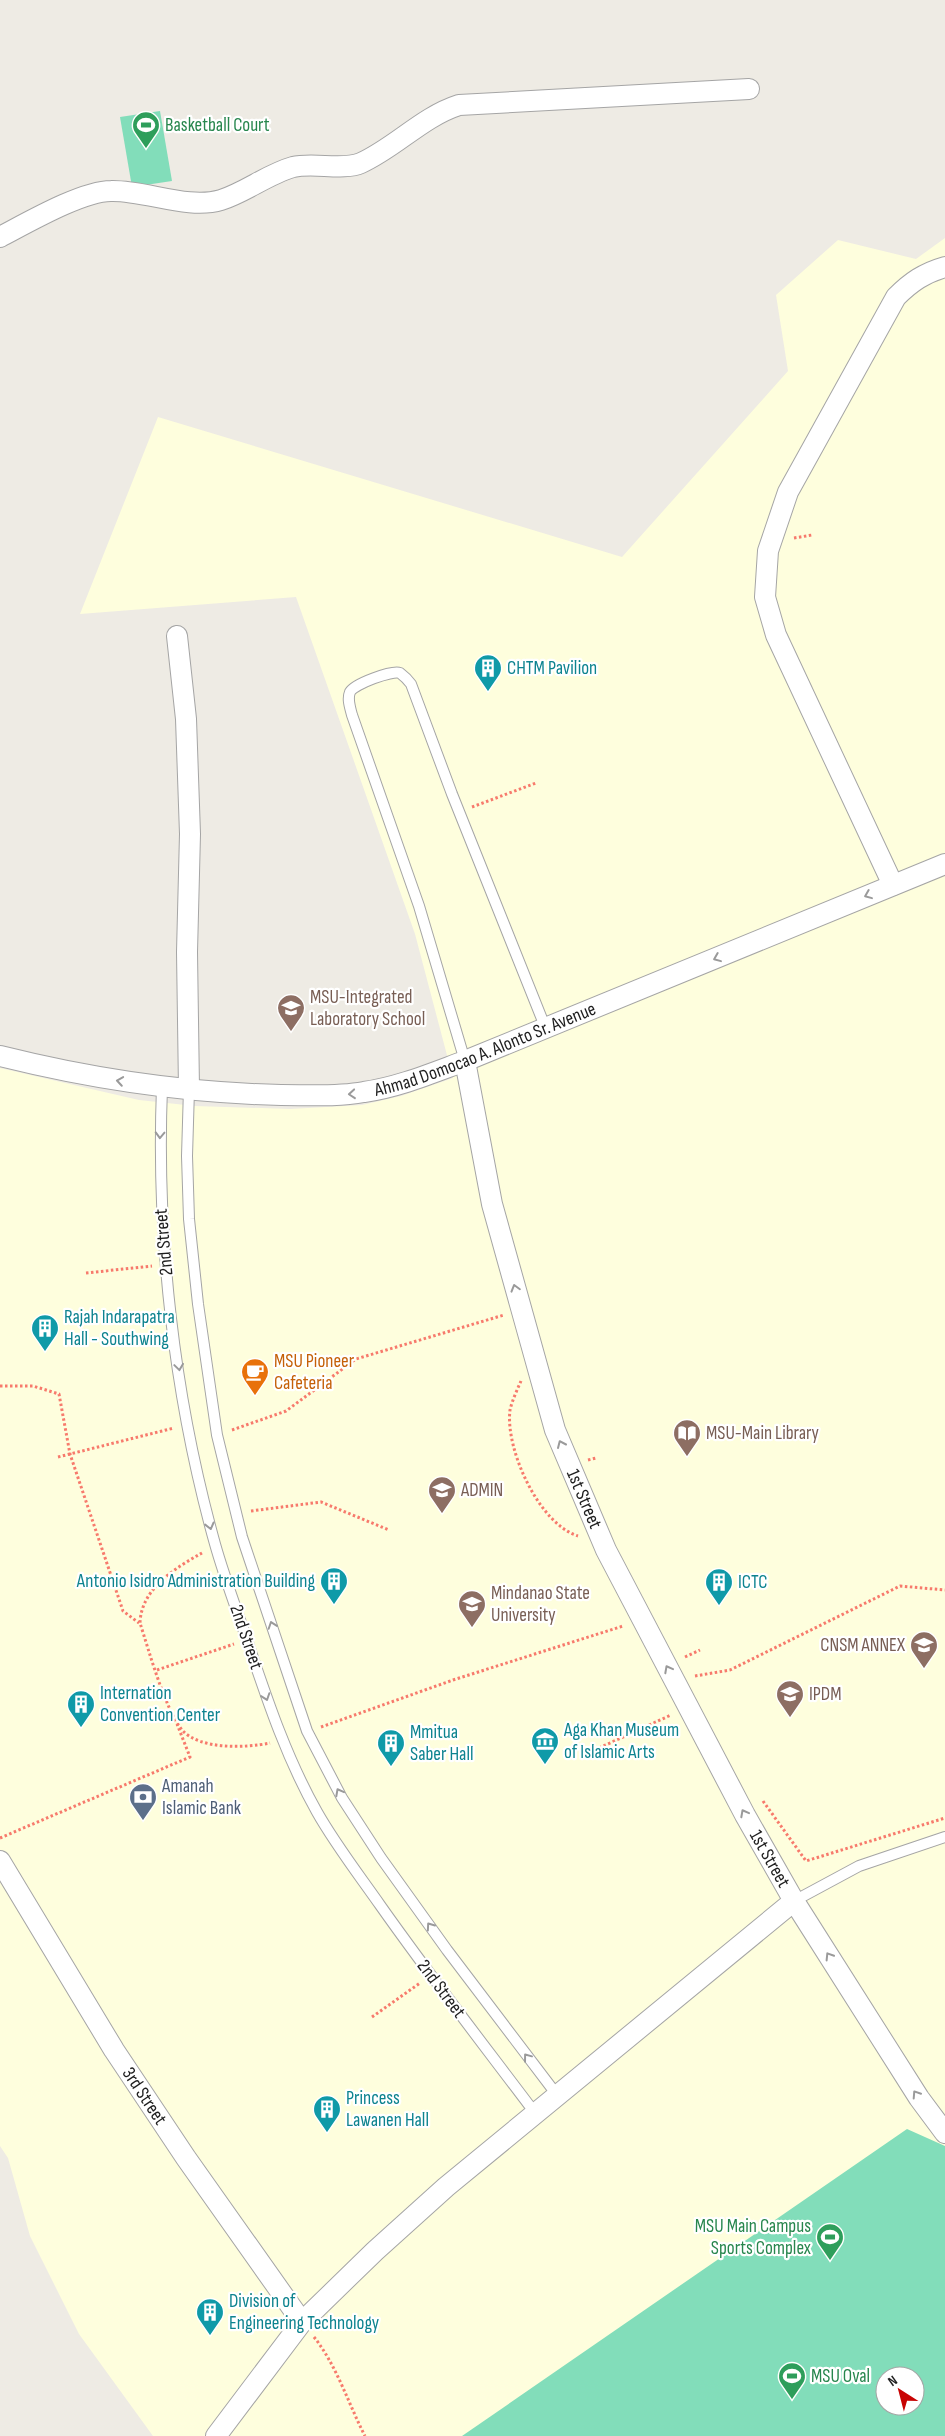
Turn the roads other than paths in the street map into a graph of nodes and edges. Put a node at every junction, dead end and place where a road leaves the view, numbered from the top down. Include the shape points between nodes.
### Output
1 (750, 89) dead end
2 (0, 238) edge
3 (945, 267) edge
4 (177, 636) dead end
5 (945, 864) edge
6 (893, 885) junction
7 (546, 1028) junction
8 (0, 1056) edge
9 (465, 1062) junction
10 (162, 1087) junction
11 (190, 1090) junction
12 (945, 1837) edge
13 (0, 1861) edge
14 (794, 1901) junction
15 (557, 2095) junction
16 (535, 2113) junction
17 (945, 2133) edge
18 (302, 2322) junction
19 (216, 2436) edge

1 - 2 street via 459,105 443,110 369,158 350,166 295,167 220,200 198,202 111,191 89,194
3 - 6 street via 926,272 896,297 788,492 768,551 765,597 776,635
4 - 11 street via 186,719 190,824 187,995
5 - 6 street, Ahmad Domocao A. Alonto Sr. Avenue
6 -> 7 street, Ahmad Domocao A. Alonto Sr. Avenue
7 - 9 street, Ahmad Domocao A. Alonto Sr. Avenue
7 - 9 lane via 459,812 417,695 399,673 391,672 357,686 351,691 348,701 419,906
10 -> 8 street, Ahmad Domocao A. Alonto Sr. Avenue via 79,1074
9 -> 11 street, Ahmad Domocao A. Alonto Sr. Avenue via 400,1085 363,1093 239,1094
14 -> 9 street, 1st Street via 643,1620 603,1541 555,1430 492,1204
10 - 11 street, Ahmad Domocao A. Alonto Sr. Avenue
10 -> 16 lane, 2nd Street via 159,1156 166,1264 187,1424 215,1545 281,1740 317,1813 431,1975
15 -> 11 lane, 2nd Street via 381,1858 342,1798 307,1731 242,1538 217,1435 189,1219
12 - 14 lane via 859,1866
13 - 18 street, 3rd Street via 114,2050
14 - 15 street
17 -> 14 street, 1st Street via 918,2098
15 - 16 street
16 - 18 street via 446,2187
18 - 19 street

